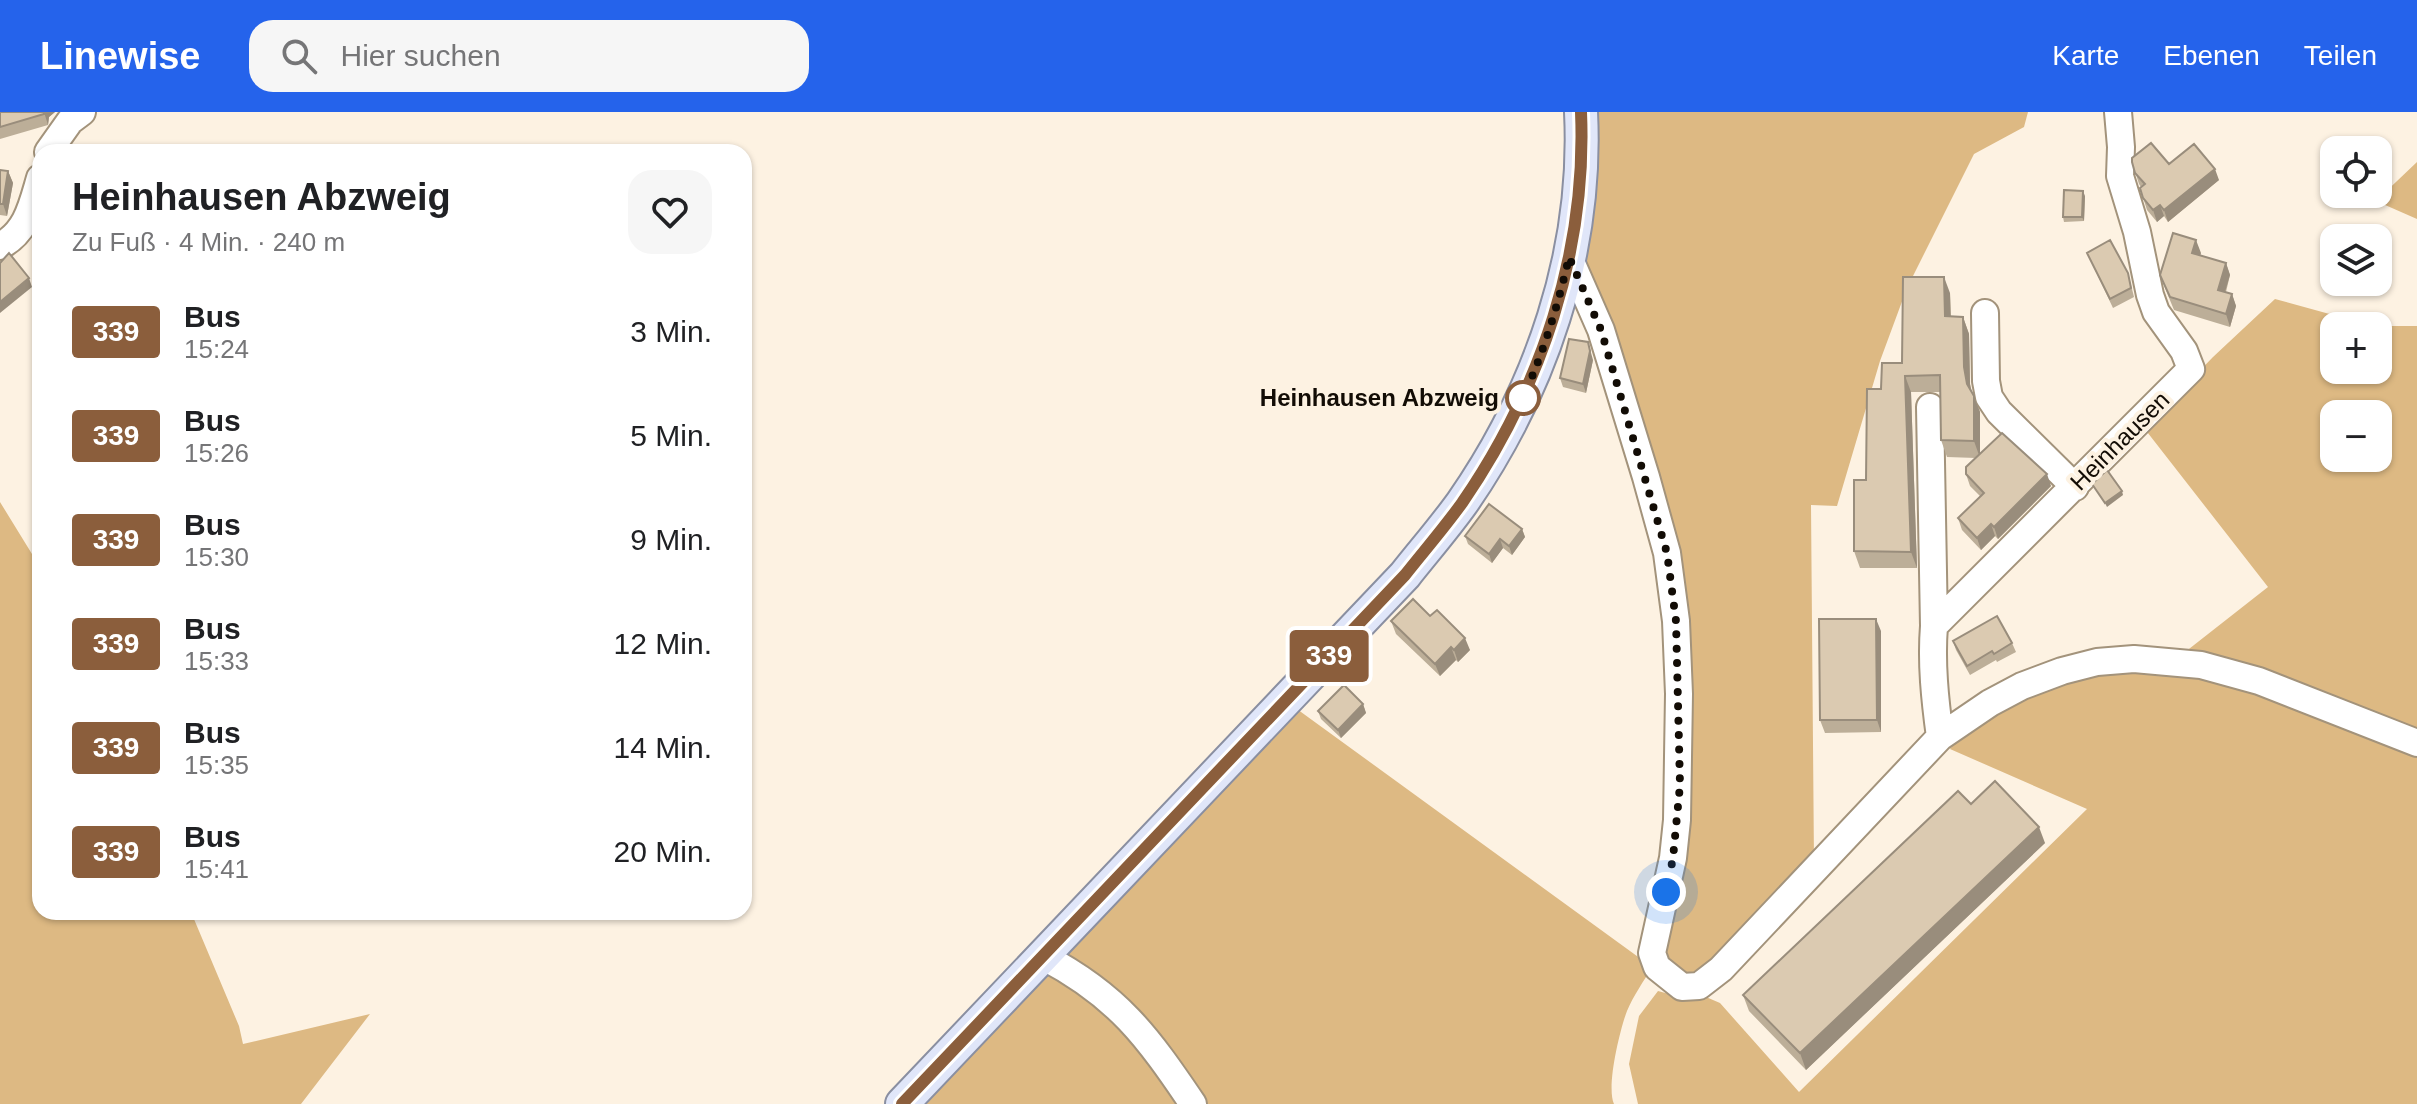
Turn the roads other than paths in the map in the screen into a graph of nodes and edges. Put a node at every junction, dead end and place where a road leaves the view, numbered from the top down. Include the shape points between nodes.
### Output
1 (82, 112) edge
2 (1581, 112) edge
3 (2118, 112) edge
4 (54, 144) edge
5 (32, 205) edge
6 (0, 246) edge
7 (1569, 257) junction
8 (1985, 313) dead end
9 (1930, 407) dead end
10 (2075, 487) junction
11 (1934, 626) junction
12 (1940, 737) junction
13 (2417, 743) edge
14 (1044, 957) junction
15 (902, 1104) edge
16 (1193, 1104) edge

1 - 4 street
2 - 7 main road via 1580,175
3 - 10 street, Heinhausen via 2120,176 2150,295 2191,369
5 - 6 street via 20,230
7 - 12 street via 1601,330 1646,477 1669,567 1676,621 1680,785 1673,858 1652,953 1657,967 1682,987 1699,986 1721,969
7 - 14 main road via 1537,368 1462,503 1405,575
8 - 10 street via 1989,397
9 - 11 street
10 - 11 street, Heinhausen
11 - 12 street
12 - 13 street via 2022,686 2097,662 2150,660 2201,665 2259,681
14 - 15 main road
14 - 16 street via 1114,1002

